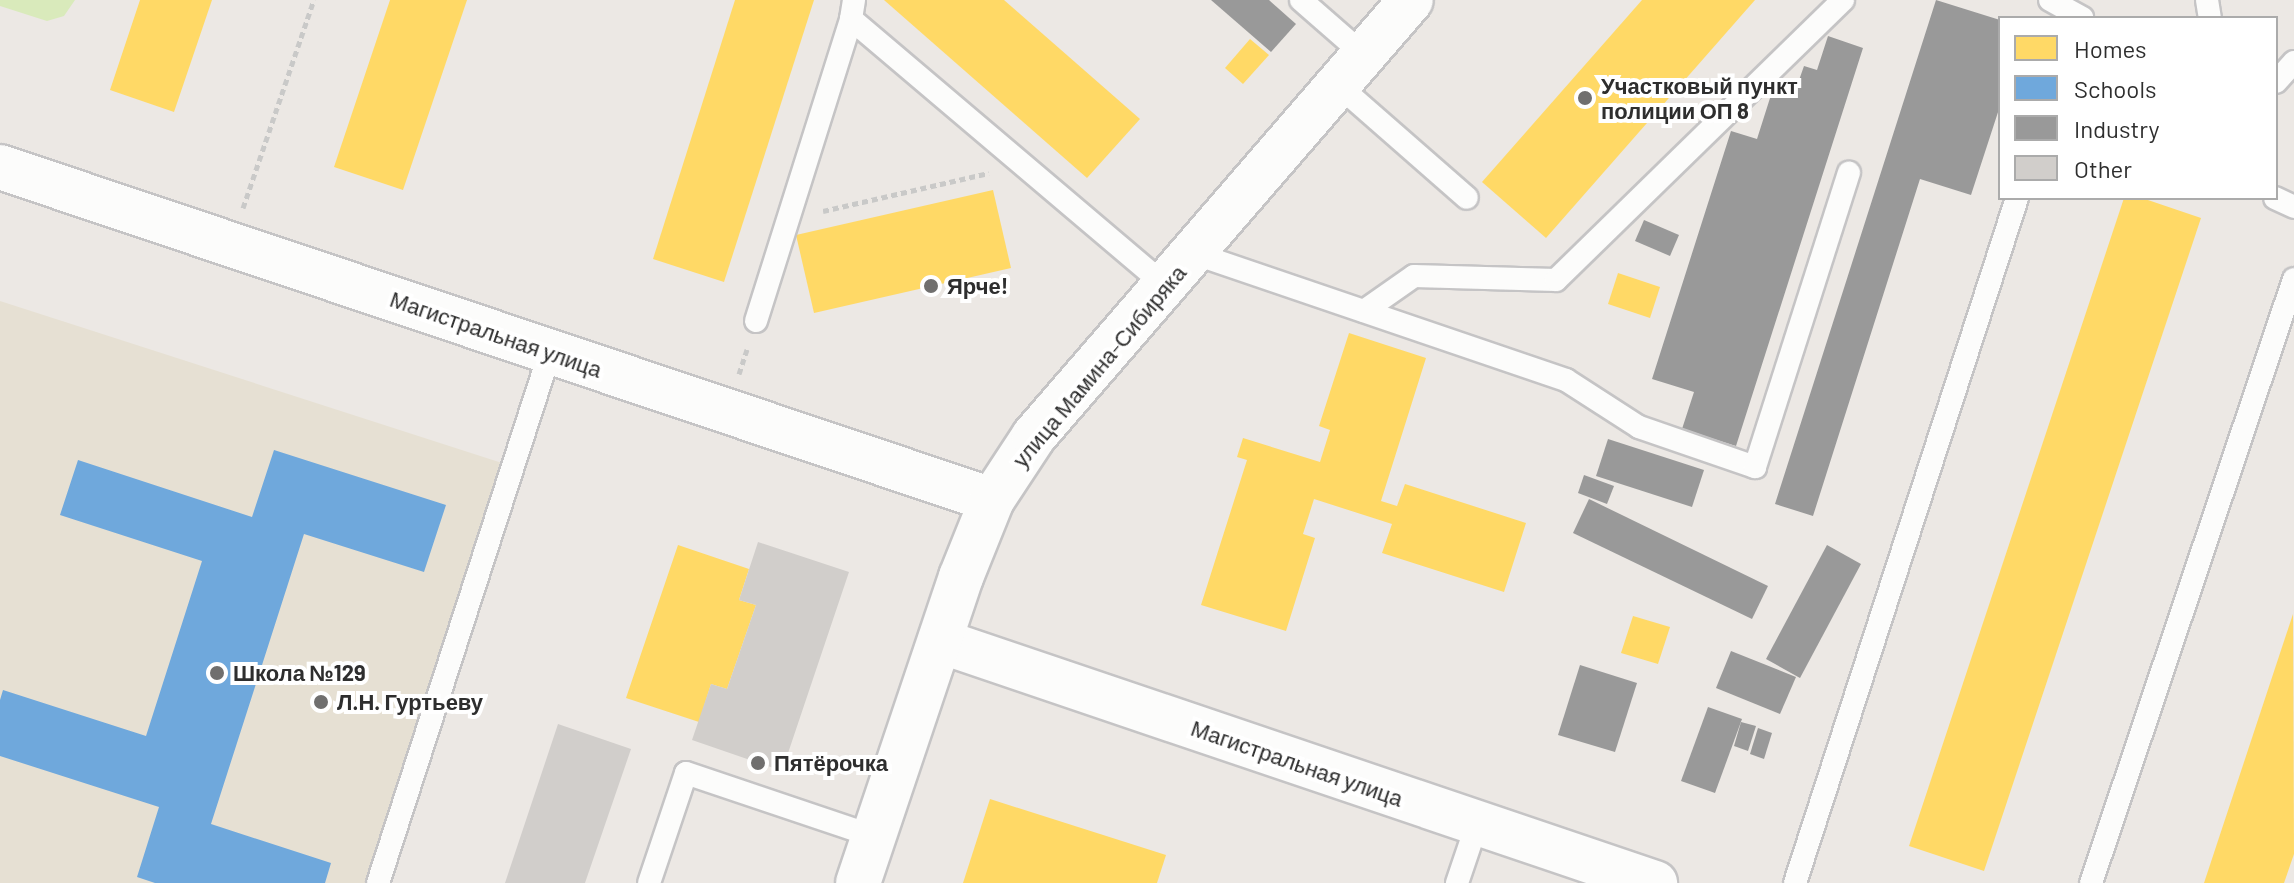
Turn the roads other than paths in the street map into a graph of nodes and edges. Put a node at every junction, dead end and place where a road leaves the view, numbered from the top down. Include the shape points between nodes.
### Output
1 (1301, 0) edge
2 (1411, 0) edge
3 (1843, 0) edge
4 (2050, 0) edge
5 (853, 10) edge
6 (2078, 16) edge
7 (2294, 62) edge
8 (1351, 70) junction
9 (2278, 80) edge
10 (0, 167) edge
11 (1849, 173) dead end
12 (1467, 198) dead end
13 (2016, 200) edge
14 (1179, 269) junction
15 (2294, 279) edge
16 (1364, 311) junction
17 (756, 321) road end
18 (550, 352) junction
19 (992, 500) junction
20 (940, 641) junction
21 (1477, 824) junction
22 (873, 836) junction
23 (378, 883) edge
24 (649, 883) edge
25 (858, 883) edge
26 (1457, 883) edge
27 (1655, 883) edge
28 (1795, 883) edge
29 (2091, 883) edge

1 - 8 lane
2 - 8 street, улица Мамина-Сибиряка
3 - 16 lane via 1556,280 1414,276
4 - 6 lane
5 - 14 lane via 1025,165
5 - 17 lane
7 - 9 lane
8 - 12 lane
8 - 14 street, улица Мамина-Сибиряка
10 - 18 street, Магистральная улица
11 - 16 lane via 1755,467 1639,427 1566,380
13 - 28 lane
14 - 16 lane
14 - 19 street, улица Мамина-Сибиряка via 1034,436
15 - 29 lane
18 - 19 street, Магистральная улица
18 - 23 lane
19 - 20 street, улица Мамина-Сибиряка
20 - 21 street, Магистральная улица
20 - 22 street, улица Мамина-Сибиряка
21 - 26 lane
21 - 27 street, Магистральная улица
22 - 24 lane via 686,773
22 - 25 street, улица Мамина-Сибиряка

